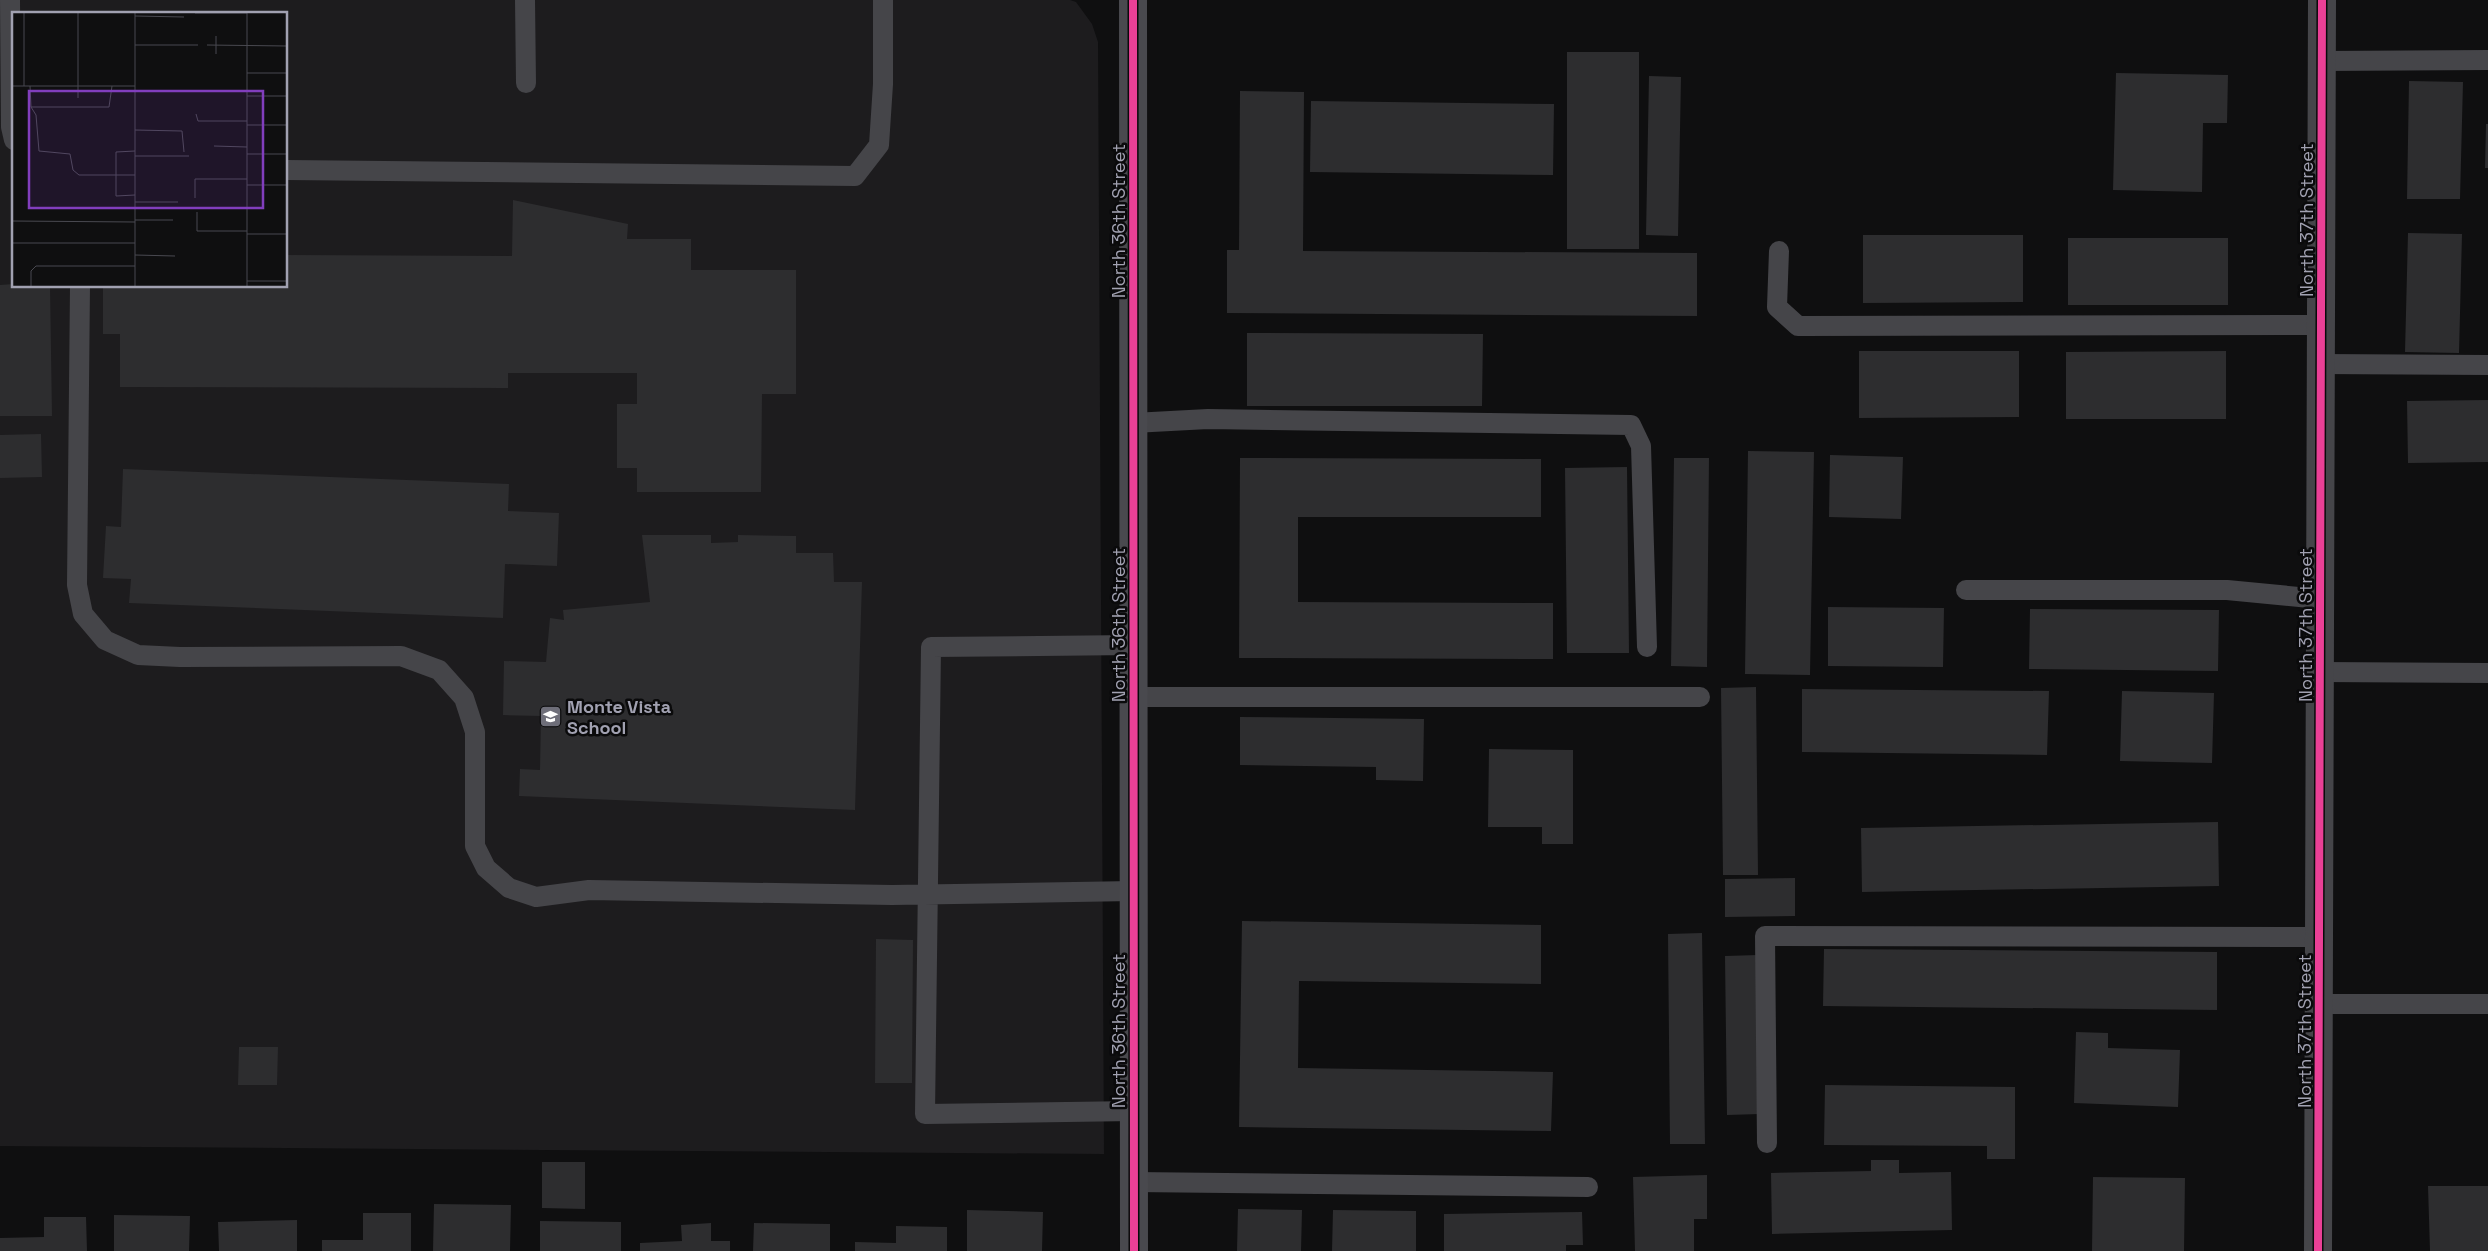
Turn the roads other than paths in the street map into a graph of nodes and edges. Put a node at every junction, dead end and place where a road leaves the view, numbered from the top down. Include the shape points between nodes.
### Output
1 (10, 0) edge
2 (525, 0) edge
3 (883, 0) edge
4 (1133, 0) edge
5 (2322, 0) edge
6 (2488, 60) edge
7 (2322, 61) junction
8 (526, 83) dead end
9 (12, 131) edge
10 (288, 170) edge
11 (1779, 251) dead end
12 (80, 288) edge
13 (2321, 325) junction
14 (2320, 364) junction
15 (2488, 365) edge
16 (1133, 423) junction
17 (1966, 590) dead end
18 (2320, 600) junction
19 (1133, 646) junction
20 (1647, 647) dead end
21 (2320, 672) junction
22 (2488, 673) edge
23 (1133, 697) junction
24 (1700, 697) dead end
25 (1133, 891) junction
26 (928, 894) junction
27 (2319, 937) junction
28 (2319, 1004) junction
29 (2488, 1004) edge
30 (1134, 1111) junction
31 (1767, 1143) dead end
32 (1134, 1182) junction
33 (1588, 1187) dead end
34 (1134, 1251) edge
35 (2318, 1251) edge

1 - 9 lane
2 - 8 lane
3 - 10 lane via 879,145 855,176
4 - 16 main road, North 36th Street
5 - 7 street, North 37th Street
6 - 7 lane
7 - 13 street, North 37th Street
11 - 13 lane via 1777,307 1798,326
12 - 26 lane via 77,585 83,614 104,640 138,654 180,657 401,656 439,670 464,698 475,732 475,846 486,868 509,888 536,897 589,890
13 - 14 street, North 37th Street
14 - 15 lane
14 - 18 street, North 37th Street
16 - 19 main road, North 36th Street
16 - 20 lane via 1208,419 1631,425 1641,446
17 - 18 lane via 2227,590
18 - 21 street, North 37th Street
19 - 23 main road, North 36th Street
19 - 26 lane via 930,647
21 - 22 lane
21 - 27 street, North 37th Street
23 - 24 lane
23 - 25 main road, North 36th Street
25 - 26 lane
25 - 30 main road, North 36th Street
26 - 30 lane via 925,1114
27 - 28 street, North 37th Street
27 - 31 lane via 1765,936
28 - 29 lane
28 - 35 street, North 37th Street
30 - 32 main road, North 36th Street
32 - 33 lane
32 - 34 main road, North 36th Street

